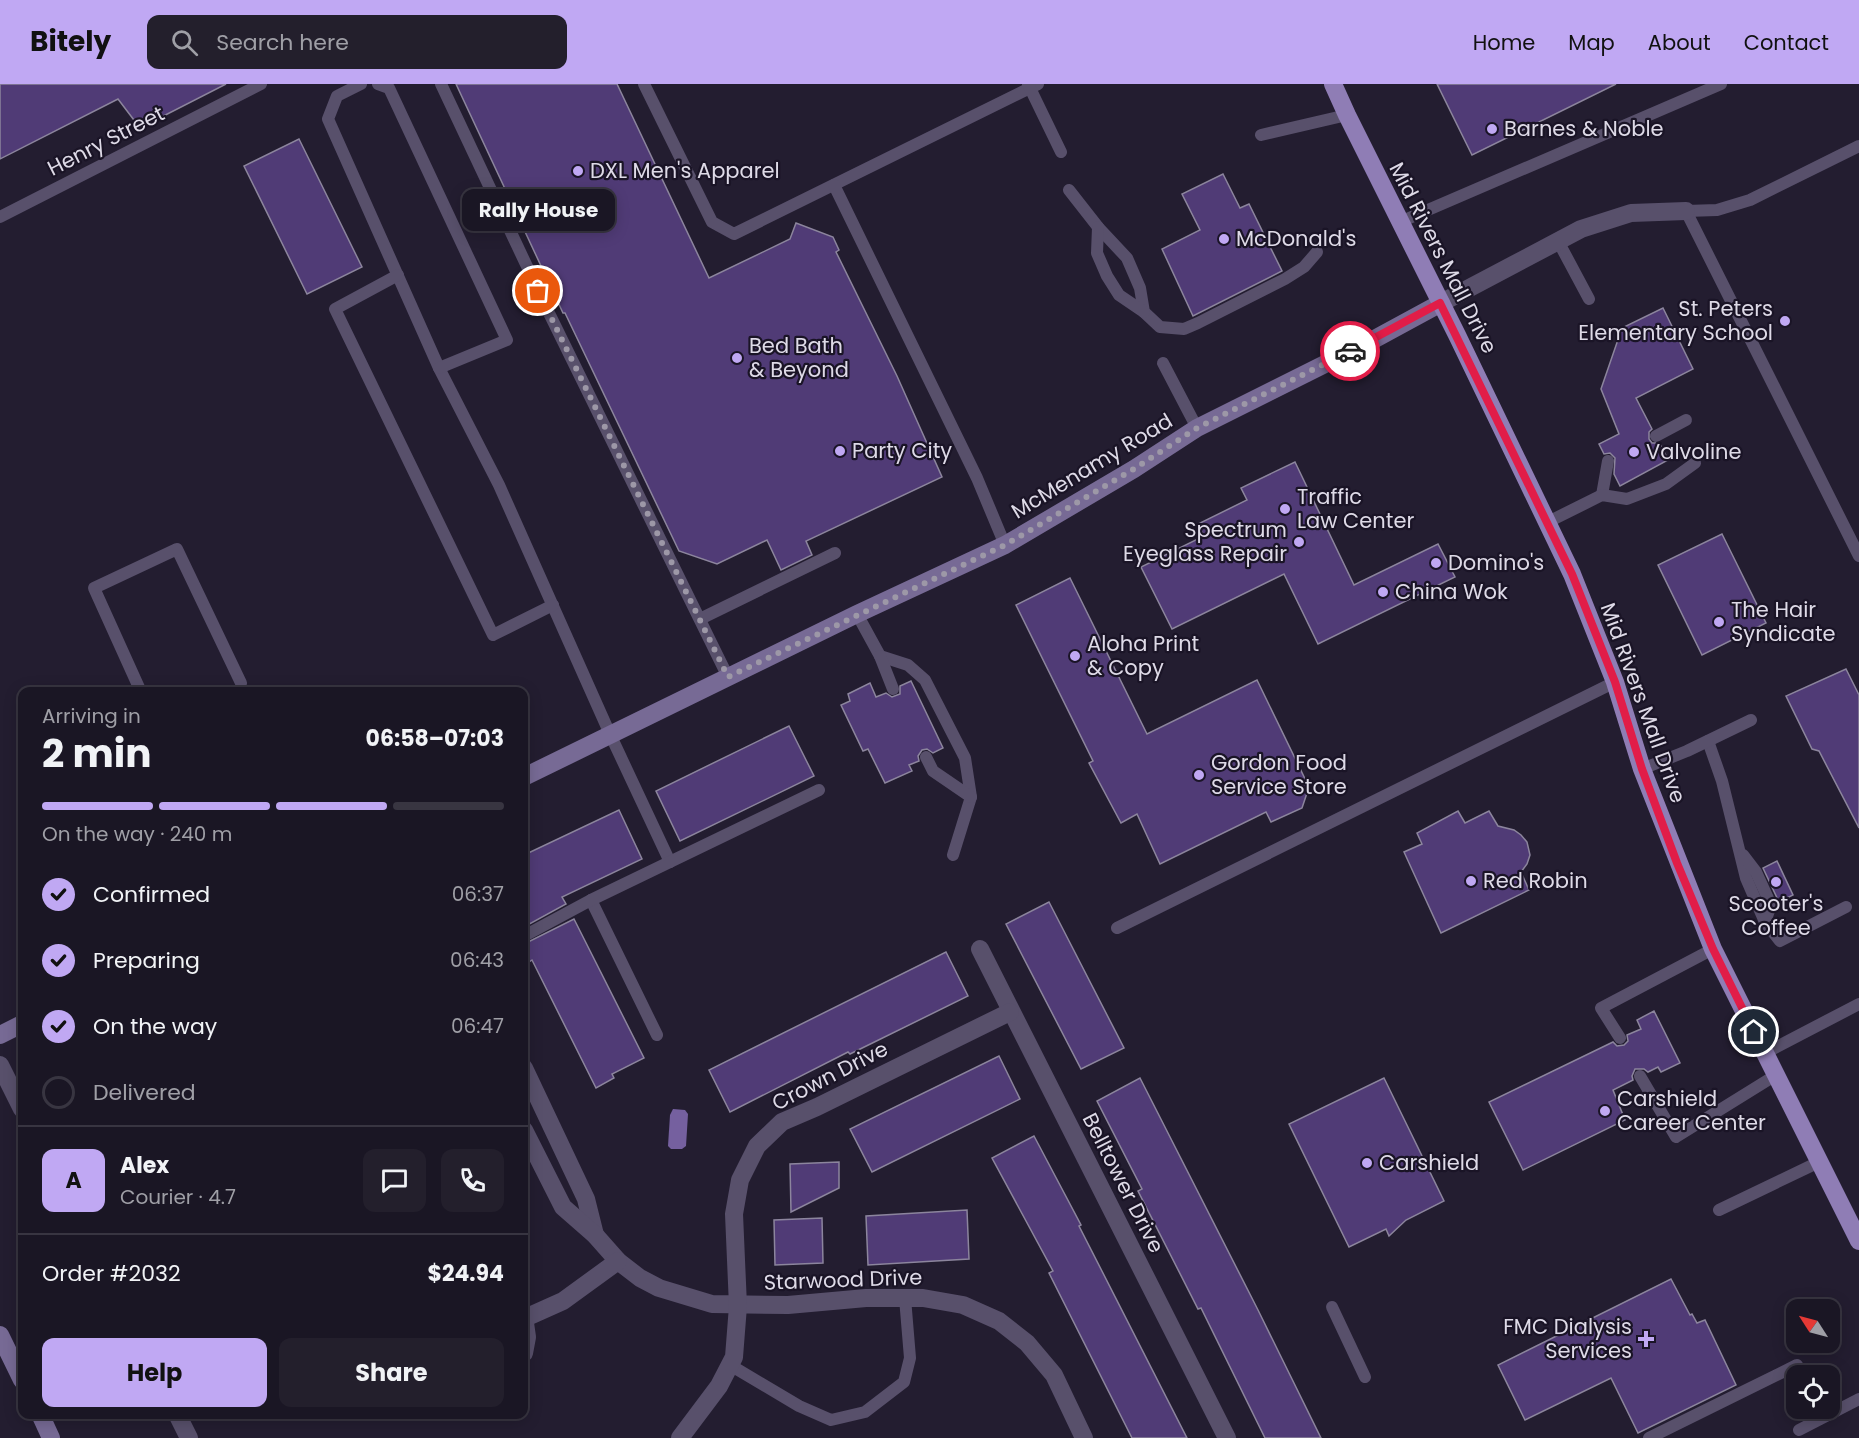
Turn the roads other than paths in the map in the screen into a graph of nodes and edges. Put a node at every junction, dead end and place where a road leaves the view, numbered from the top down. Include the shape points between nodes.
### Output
1 (261, 84) edge
2 (361, 84) edge
3 (378, 84) edge
4 (441, 84) edge
5 (644, 84) edge
6 (1334, 84) edge
7 (1721, 84) edge
8 (1032, 85) edge
9 (1347, 116) junction
10 (1261, 135) dead end
11 (1859, 146) edge
12 (1061, 152) dead end
13 (834, 184) junction
14 (1069, 190) dead end
15 (1686, 211) junction
16 (0, 217) edge
17 (1400, 222) junction
18 (1098, 227) junction
19 (1557, 241) junction
20 (1317, 252) dead end
21 (398, 275) junction
22 (1589, 298) dead end
23 (1440, 303) junction
24 (1144, 312) junction
25 (1163, 363) dead end
26 (439, 368) junction
27 (1686, 420) dead end
28 (1197, 428) junction
29 (1656, 436) dead end
30 (1608, 461) dead end
31 (1695, 464) dead end
32 (1602, 495) junction
33 (1548, 522) junction
34 (1005, 545) junction
35 (835, 552) dead end
36 (1859, 556) edge
37 (553, 606) junction
38 (857, 614) junction
39 (700, 619) junction
40 (880, 656) junction
41 (728, 677) junction
42 (1615, 682) junction
43 (241, 683) dead end
44 (139, 687) edge
45 (893, 689) dead end
46 (1751, 720) dead end
47 (610, 735) junction
48 (1708, 741) junction
49 (926, 757) dead end
50 (1642, 769) junction
51 (528, 775) edge
52 (819, 790) dead end
53 (971, 797) junction
54 (953, 855) dead end
55 (670, 862) junction
56 (591, 900) junction
57 (1846, 907) dead end
58 (1117, 928) dead end
59 (528, 934) edge
60 (980, 949) dead end
61 (1713, 949) junction
62 (1859, 1004) edge
63 (1010, 1012) junction
64 (18, 1026) edge
65 (0, 1035) edge
66 (657, 1035) dead end
67 (1620, 1038) dead end
68 (1765, 1053) junction
69 (0, 1065) edge
70 (1776, 1075) junction
71 (528, 1076) edge
72 (1640, 1076) dead end
73 (18, 1101) edge
74 (528, 1138) edge
75 (1820, 1162) junction
76 (1719, 1210) dead end
77 (1856, 1229) edge
78 (595, 1235) junction
79 (618, 1261) junction
80 (905, 1298) junction
81 (738, 1306) junction
82 (1332, 1307) dead end
83 (528, 1315) edge
84 (0, 1335) edge
85 (730, 1365) junction
86 (1786, 1370) edge
87 (18, 1372) edge
88 (1365, 1377) dead end
89 (1859, 1400) edge
90 (42, 1419) edge
91 (180, 1419) edge
92 (1799, 1430) dead end
93 (51, 1438) edge
94 (189, 1438) edge
95 (680, 1438) edge
96 (1084, 1438) edge
97 (1227, 1438) edge
98 (1649, 1438) edge

1 - 16 lane, Henry Street
2 - 21 lane via 337,96 328,119
3 - 26 lane via 389,88 507,340
4 - 39 lane
5 - 13 lane via 712,222 734,234
6 - 9 main road, Mid Rivers Mall Drive
7 - 17 lane
8 - 12 lane
8 - 13 lane
9 - 10 lane
9 - 17 main road, Mid Rivers Mall Drive
11 - 15 lane via 1750,200 1717,210
13 - 34 lane via 977,478
14 - 18 lane
15 - 19 street, McMenamy Road via 1631,213
15 - 36 lane
17 - 23 main road, Mid Rivers Mall Drive
18 - 24 lane via 1127,258 1140,288
18 - 24 lane via 1097,253 1107,276 1119,295
19 - 22 lane
19 - 23 street, McMenamy Road
20 - 24 lane via 1304,267 1285,279 1184,329 1160,327
21 - 26 lane
21 - 37 lane via 335,309 493,635
23 - 28 street, McMenamy Road
23 - 33 main road, Mid Rivers Mall Drive
25 - 28 lane
26 - 37 lane via 499,485
27 - 29 lane
28 - 34 street, McMenamy Road
30 - 32 lane
31 - 32 lane via 1666,484 1627,499
32 - 33 lane
33 - 42 main road, Mid Rivers Mall Drive
34 - 38 street, McMenamy Road
35 - 39 lane
37 - 47 lane
38 - 40 lane
38 - 41 street, McMenamy Road
39 - 41 lane
40 - 45 lane
40 - 53 lane via 908,665 926,680 965,758
41 - 47 street, McMenamy Road
42 - 50 main road, Mid Rivers Mall Drive
42 - 58 lane
43 - 44 lane via 177,549 94,588
46 - 48 lane
47 - 51 street, McMenamy Road
47 - 55 lane
48 - 50 lane
48 - 57 lane via 1739,849 1756,872 1771,905 1765,922 1780,941
49 - 53 lane via 933,771
50 - 61 main road, Mid Rivers Mall Drive
52 - 55 lane
53 - 54 lane
55 - 56 lane
56 - 59 lane
56 - 66 lane
60 - 63 street, Belltower Drive
61 - 67 lane via 1601,1008
61 - 68 main road, Mid Rivers Mall Drive
62 - 68 lane
63 - 81 street, Crown Drive via 782,1122 757,1146 740,1180 734,1214
63 - 97 street, Belltower Drive
64 - 65 street
68 - 70 main road, Mid Rivers Mall Drive
69 - 73 street
70 - 72 lane via 1676,1137
70 - 75 main road, Mid Rivers Mall Drive
71 - 78 street, Starwood Drive via 586,1199
74 - 78 street, Starwood Drive via 563,1207
75 - 76 lane
75 - 77 main road, Mid Rivers Mall Drive
78 - 79 street, Starwood Drive
79 - 81 street, Starwood Drive via 659,1288 712,1304
79 - 83 street via 563,1301
80 - 81 street, Starwood Drive
80 - 85 lane via 910,1358 904,1382 865,1412 831,1420 799,1406
80 - 96 street, Starwood Drive via 963,1305 999,1321 1027,1343 1054,1375
81 - 85 street, Crown Drive
82 - 88 lane
84 - 87 street
85 - 95 street, Crown Drive
86 - 98 lane
89 - 92 lane
90 - 93 street
91 - 94 street

